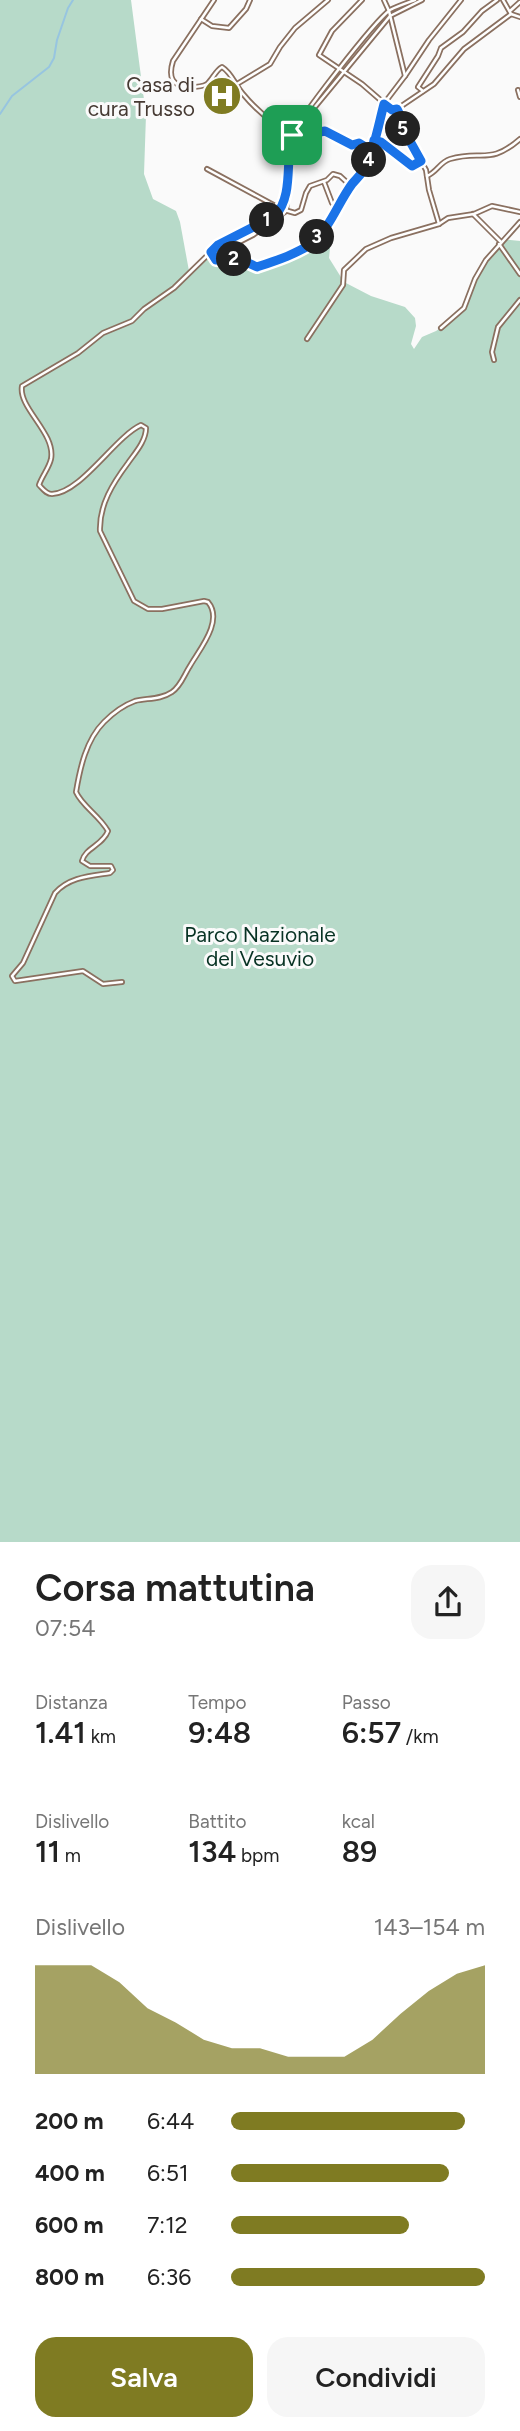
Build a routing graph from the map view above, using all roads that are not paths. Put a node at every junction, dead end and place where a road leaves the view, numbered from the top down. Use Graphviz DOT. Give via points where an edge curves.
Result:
graph roads {
  1 [pos="214,0"];
  2 [pos="250,0"];
  3 [pos="328,0"];
  4 [pos="362,0"];
  5 [pos="384,0"];
  6 [pos="415,0"];
  7 [pos="422,0"];
  8 [pos="461,0"];
  9 [pos="497,0"];
  10 [pos="503,0"];
  11 [pos="520,2"];
  12 [pos="389,11"];
  13 [pos="510,13"];
  14 [pos="390,16"];
  15 [pos="520,17"];
  16 [pos="201,19"];
  17 [pos="339,70"];
  18 [pos="344,72"];
  19 [pos="405,76"];
  20 [pos="236,85"];
  21 [pos="518,90"];
  22 [pos="423,91"];
  23 [pos="520,97"];
  24 [pos="384,104"];
  25 [pos="397,109"];
  26 [pos="379,123"];
  27 [pos="401,125"];
  28 [pos="293,136"];
  29 [pos="520,139"];
  30 [pos="374,140"];
  31 [pos="372,151"];
  32 [pos="421,161"];
  33 [pos="207,169"];
  34 [pos="427,176"];
  35 [pos="324,182"];
  36 [pos="351,186"];
  37 [pos="281,209"];
  38 [pos="338,209"];
  39 [pos="286,211"];
  40 [pos="520,212"];
  41 [pos="473,215"];
  42 [pos="520,222"];
  43 [pos="439,224"];
  44 [pos="500,243"];
  45 [pos="212,255"];
  46 [pos="520,274"];
  47 [pos="520,300"];
  48 [pos="441,328"];
  49 [pos="307,339"];
  50 [pos="494,360"];
  51 [pos="122,982"];
  1 -- 16 [label="street"];
  2 -- 16 [label="street" via="229,28 214,27"];
  3 -- 20 [label="street" via="295,28 270,64"];
  4 -- 17 [label="street" via="332,31 319,55"];
  5 -- 12 [label="street"];
  6 -- 12 [label="street"];
  7 -- 14 [label="street"];
  8 -- 19 [label="street"];
  9 -- 22 [label="street" via="441,48 418,87"];
  10 -- 13 [label="street"];
  11 -- 13 [label="street"];
  12 -- 14 [label="street"];
  12 -- 17 [label="street"];
  13 -- 15 [label="street"];
  13 -- 22 [label="street" via="464,48"];
  14 -- 18 [label="street"];
  14 -- 19 [label="street"];
  16 -- 20 [label="street" via="173,61 171,77 177,86 200,87 222,67"];
  17 -- 18 [label="street"];
  17 -- 28 [label="street" via="301,117"];
  18 -- 24 [label="street"];
  18 -- 28 [label="street"];
  19 -- 24 [label="street"];
  20 -- 28 [label="street"];
  21 -- 23 [label="street"];
  22 -- 25 [label="street"];
  24 -- 25 [label="street"];
  24 -- 26 [label="street"];
  25 -- 27 [label="street"];
  26 -- 27 [label="street"];
  26 -- 30 [label="street"];
  27 -- 32 [label="street"];
  28 -- 31 [label="street" via="325,131"];
  28 -- 37 [label="street"];
  28 -- 39 [label="street"];
  29 -- 34 [label="street" via="501,154 448,160"];
  30 -- 31 [label="street"];
  30 -- 32 [label="street" via="412,166"];
  31 -- 36 [label="street"];
  32 -- 34 [label="street"];
  33 -- 37 [label="street"];
  34 -- 43 [label="street"];
  35 -- 36 [label="street" via="336,174"];
  35 -- 38 [label="street"];
  35 -- 39 [label="street" via="310,186 298,213"];
  36 -- 38 [label="street"];
  37 -- 39 [label="street"];
  37 -- 45 [label="street" via="225,240"];
  38 -- 45 [label="street" via="312,242 261,266 237,258 221,261"];
  39 -- 45 [label="street" via="253,235"];
  40 -- 41 [label="street" via="492,206"];
  41 -- 43 [label="street"];
  41 -- 44 [label="street"];
  42 -- 44 [label="street"];
  43 -- 49 [label="street" via="366,249 344,270 337,295"];
  44 -- 46 [label="street"];
  44 -- 48 [label="street" via="482,265 464,307"];
  45 -- 51 [label="street" via="126,324 103,333 22,386 51,453 39,485 51,494 67,488 128,433 141,425 146,428 106,500 100,531 134,601 148,609 208,602 212,607 213,620 202,646 174,691 125,705 92,739 76,792 108,831 82,861 113,870 61,886 12,976 15,981 83,971 103,984"];
  47 -- 50 [label="street" via="498,327"];
}
